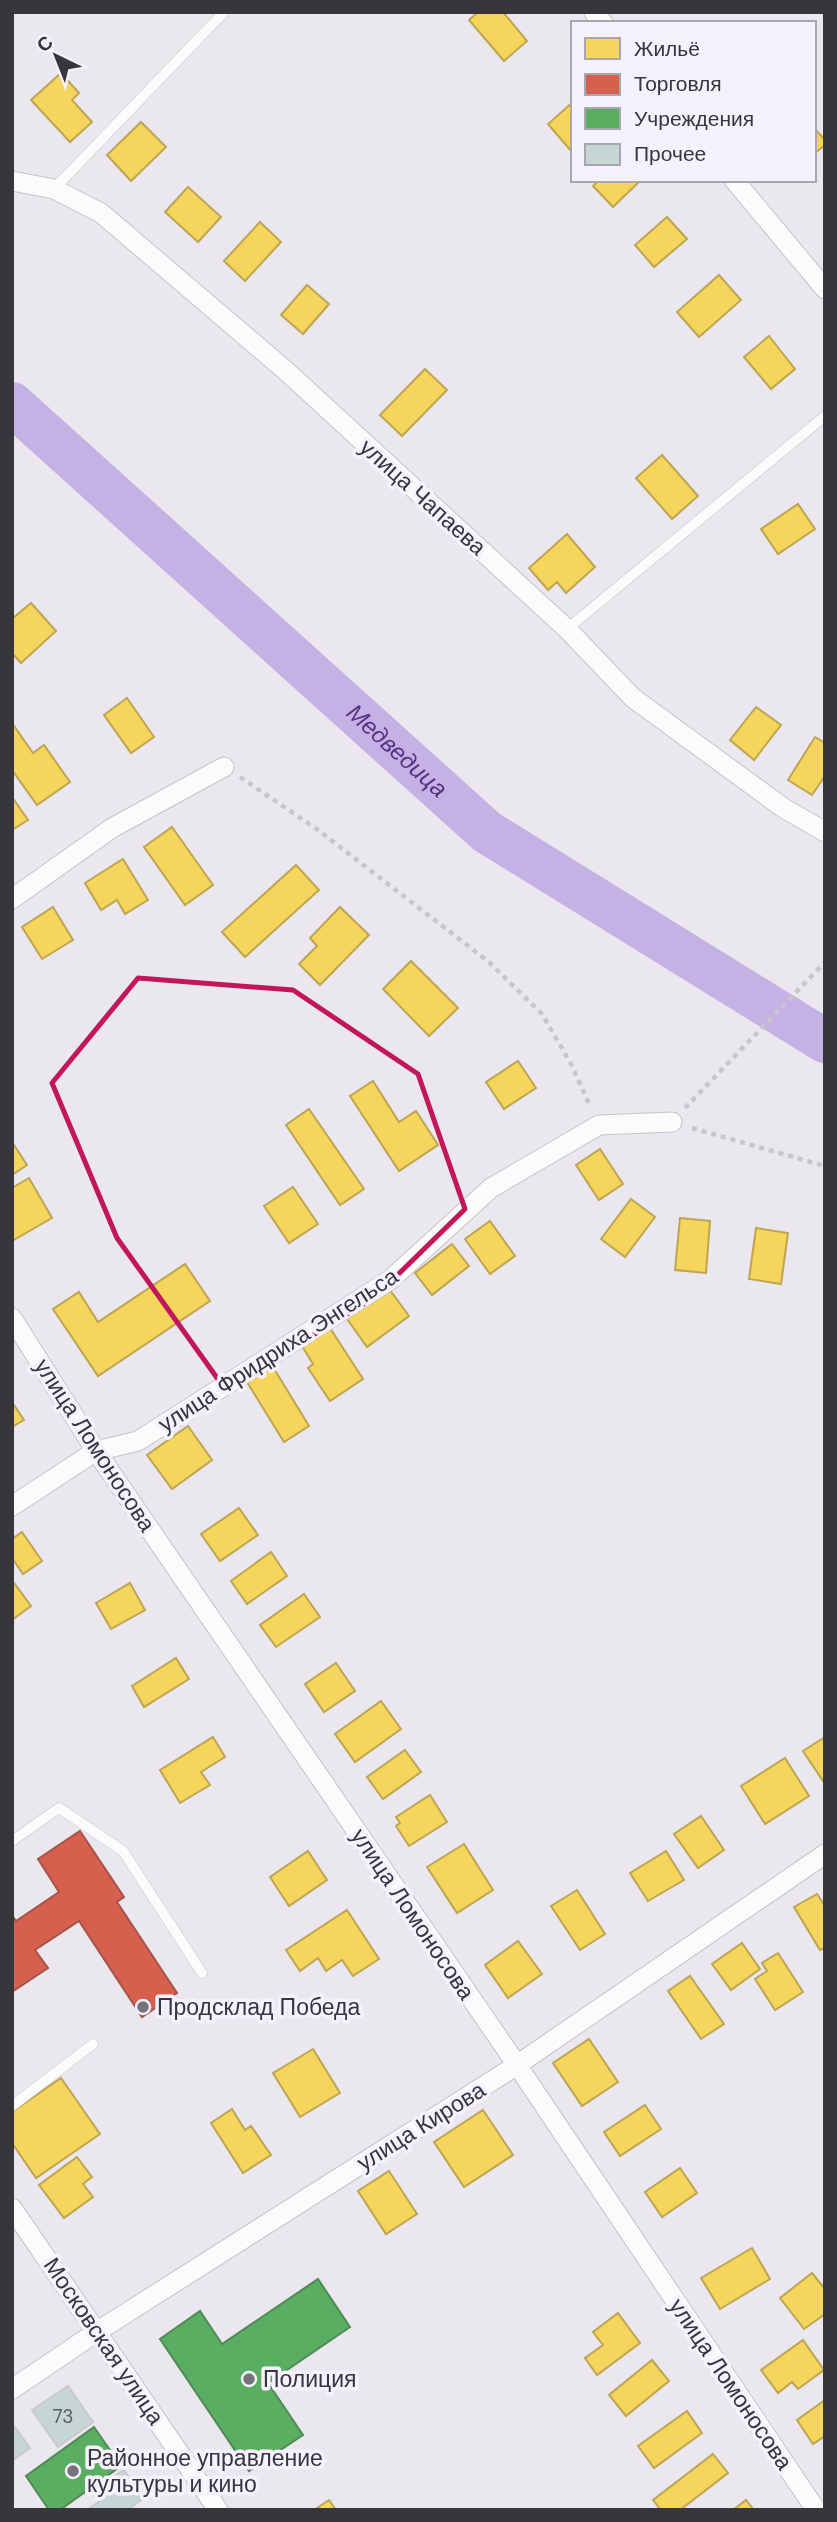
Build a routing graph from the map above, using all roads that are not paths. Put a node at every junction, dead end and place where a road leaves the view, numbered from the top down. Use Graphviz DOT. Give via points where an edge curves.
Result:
graph roads {
  1 [pos="224,12"];
  2 [pos="12,181"];
  3 [pos="736,182"];
  4 [pos="54,189"];
  5 [pos="825,289"];
  6 [pos="825,415"];
  7 [pos="568,629"];
  8 [pos="224,767"];
  9 [pos="825,832"];
  10 [pos="12,899"];
  11 [pos="672,1122"];
  12 [pos="12,1318"];
  13 [pos="96,1451"];
  14 [pos="12,1506"];
  15 [pos="12,1842"];
  16 [pos="825,1854"];
  17 [pos="202,1973"];
  18 [pos="93,2044"];
  19 [pos="517,2066"];
  20 [pos="12,2106"];
  21 [pos="12,2208"];
  22 [pos="97,2332"];
  23 [pos="12,2389"];
  24 [pos="218,2510"];
  25 [pos="816,2510"];
  1 -- 4 [label="lane"];
  2 -- 4 [label="street, улица Чапаева"];
  3 -- 5 [label="street"];
  4 -- 7 [label="street, улица Чапаева" via="111,221 285,370"];
  6 -- 7 [label="lane"];
  7 -- 9 [label="street, улица Чапаева" via="633,698 782,807"];
  8 -- 10 [label="street" via="112,828"];
  11 -- 13 [label="street, улица Фридриха Энгельса" via="598,1125 491,1188 390,1280 138,1441"];
  12 -- 13 [label="street, улица Ломоносова"];
  13 -- 14 [label="street, улица Фридриха Энгельса"];
  13 -- 19 [label="street, улица Ломоносова"];
  15 -- 17 [label="lane" via="60,1808 123,1851"];
  16 -- 19 [label="street, улица Кирова"];
  18 -- 20 [label="lane"];
  19 -- 22 [label="street, улица Кирова"];
  19 -- 25 [label="street, улица Ломоносова"];
  21 -- 22 [label="street, Московская улица"];
  22 -- 23 [label="street, улица Кирова"];
  22 -- 24 [label="street, Московская улица"];
}
